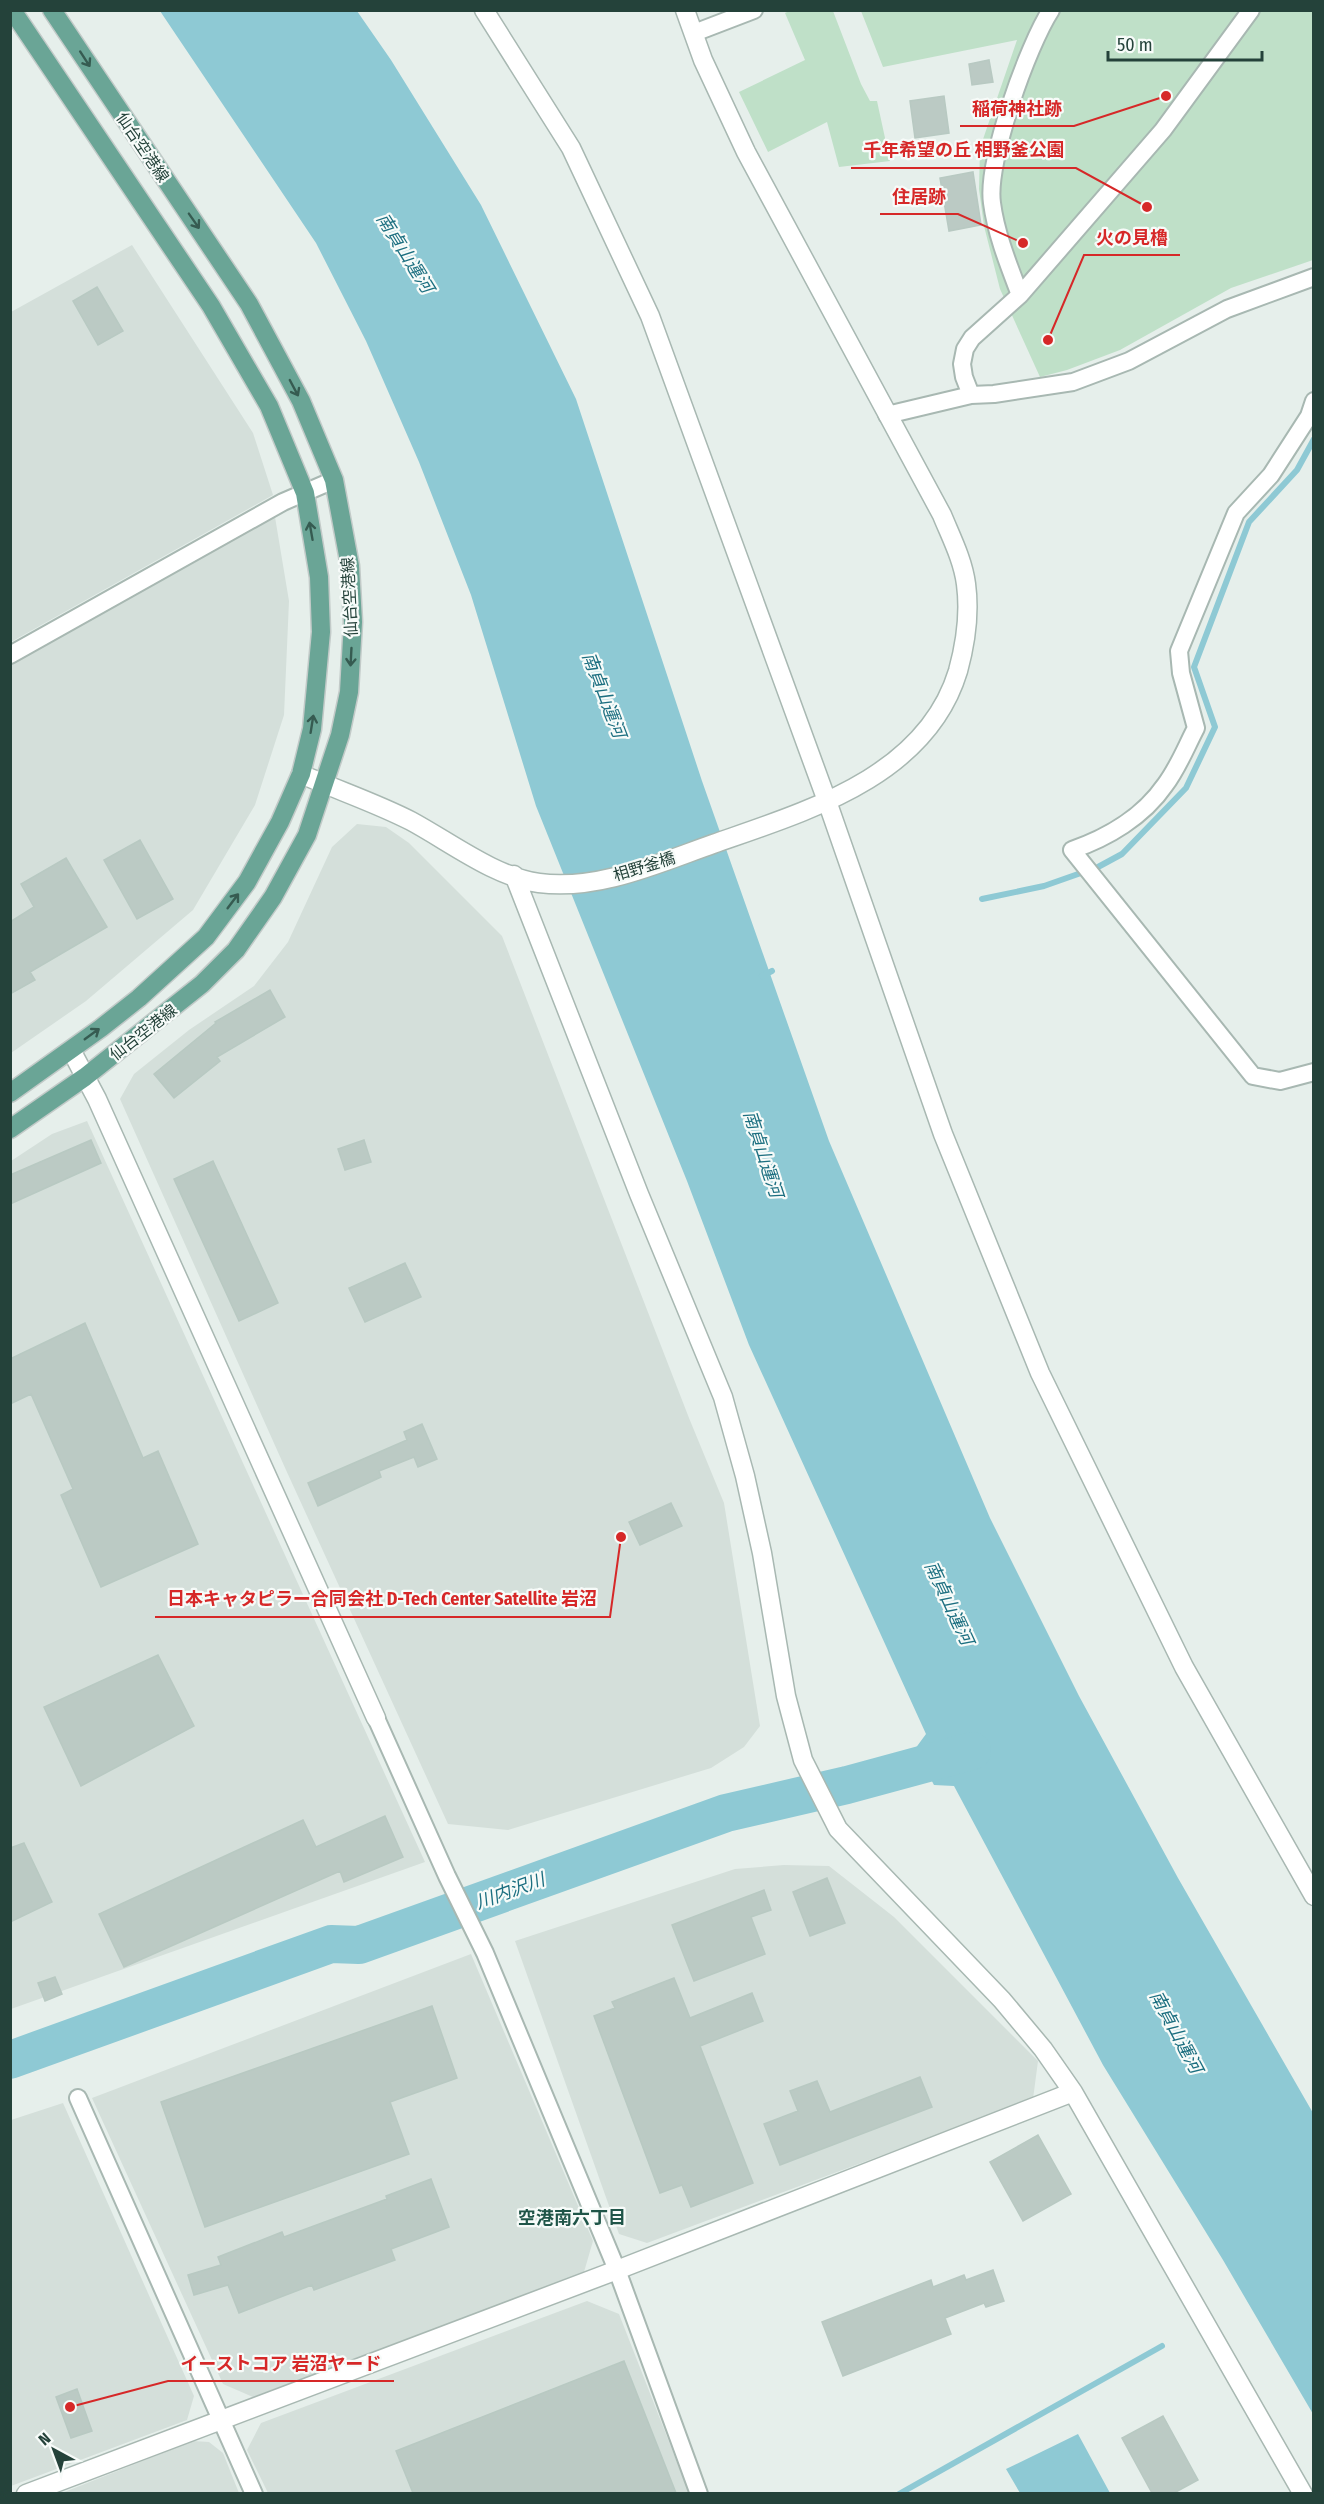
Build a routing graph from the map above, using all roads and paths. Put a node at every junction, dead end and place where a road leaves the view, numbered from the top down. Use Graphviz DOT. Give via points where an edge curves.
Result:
graph roads {
  1 [pos="12,10"];
  2 [pos="52,10"];
  3 [pos="484,10"];
  4 [pos="685,10"];
  5 [pos="754,10"];
  6 [pos="1051,10"];
  7 [pos="1251,10"];
  8 [pos="693,33"];
  9 [pos="1314,277"];
  10 [pos="1020,295"];
  11 [pos="971,395"];
  12 [pos="1314,401"];
  13 [pos="886,415"];
  14 [pos="334,480"];
  15 [pos="304,493"];
  16 [pos="10,655"];
  17 [pos="301,774"];
  18 [pos="325,785"];
  19 [pos="826,801"];
  20 [pos="514,875"];
  21 [pos="71,1050"];
  22 [pos="1314,1072"];
  23 [pos="85,1077"];
  24 [pos="10,1093"];
  25 [pos="10,1129"];
  26 [pos="376,1718"];
  27 [pos="1314,1896"];
  28 [pos="1073,2092"];
  29 [pos="78,2098"];
  30 [pos="617,2270"];
  31 [pos="220,2419"];
  32 [pos="26,2493"];
  33 [pos="254,2493"];
  34 [pos="699,2493"];
  35 [pos="1303,2493"];
  1 -- 15 [label="main road, 仙台空港線" via="211,306 269,406"];
  2 -- 14 [label="main road, 仙台空港線, one-way" via="249,304 301,401"];
  3 -- 19 [label="street" via="571,148 650,316"];
  4 -- 8 [label="street, 相野釜橋"];
  5 -- 8 [label="street"];
  6 -- 10 [label="street" via="1039,28 998,145 992,177 992,202"];
  7 -- 10 [label="street" via="1164,130"];
  8 -- 13 [label="street, 相野釜橋" via="746,152"];
  9 -- 11 [label="street" via="1227,309 1130,361 1073,382"];
  10 -- 11 [label="street" via="965,349 963,370"];
  11 -- 13 [label="street"];
  12 -- 22 [label="street" via="1309,416 1271,475 1236,513 1179,651 1196,728 1192,736 1165,786 1136,817 1097,841 1072,850 1253,1076 1280,1081"];
  13 -- 19 [label="street, 相野釜橋" via="942,515 959,557 968,611 965,646 954,684 932,726 907,754 879,774"];
  14 -- 15 [label="street"];
  14 -- 18 [label="main road, 仙台空港線, one-way" via="350,566 353,622 349,692"];
  15 -- 16 [label="street"];
  17 -- 15 [label="main road, 仙台空港線, one-way" via="312,729 321,632 319,577"];
  17 -- 18 [label="street, 相野釜橋"];
  21 -- 17 [label="main road, 仙台空港線, one-way" via="139,998 206,937 247,882"];
  18 -- 20 [label="street, 相野釜橋" via="410,821 470,856"];
  18 -- 23 [label="main road, 仙台空港線" via="307,835 273,897 236,950 167,1014"];
  19 -- 20 [label="street, 相野釜橋" via="633,872 586,882 539,883"];
  19 -- 27 [label="street" via="943,1134 1040,1373 1184,1667"];
  20 -- 28 [label="street" via="723,1396 750,1498 786,1696 803,1760 838,1829 1002,2000"];
  21 -- 23 [label="street"];
  21 -- 24 [label="main road, 仙台空港線"];
  23 -- 25 [label="main road, 仙台空港線"];
  23 -- 26 [label="street"];
  26 -- 30 [label="street" via="485,1953"];
  28 -- 30 [label="street"];
  28 -- 35 [label="street"];
  29 -- 31 [label="street"];
  30 -- 31 [label="street"];
  30 -- 34 [label="street"];
  31 -- 32 [label="street"];
  31 -- 33 [label="street"];
}
